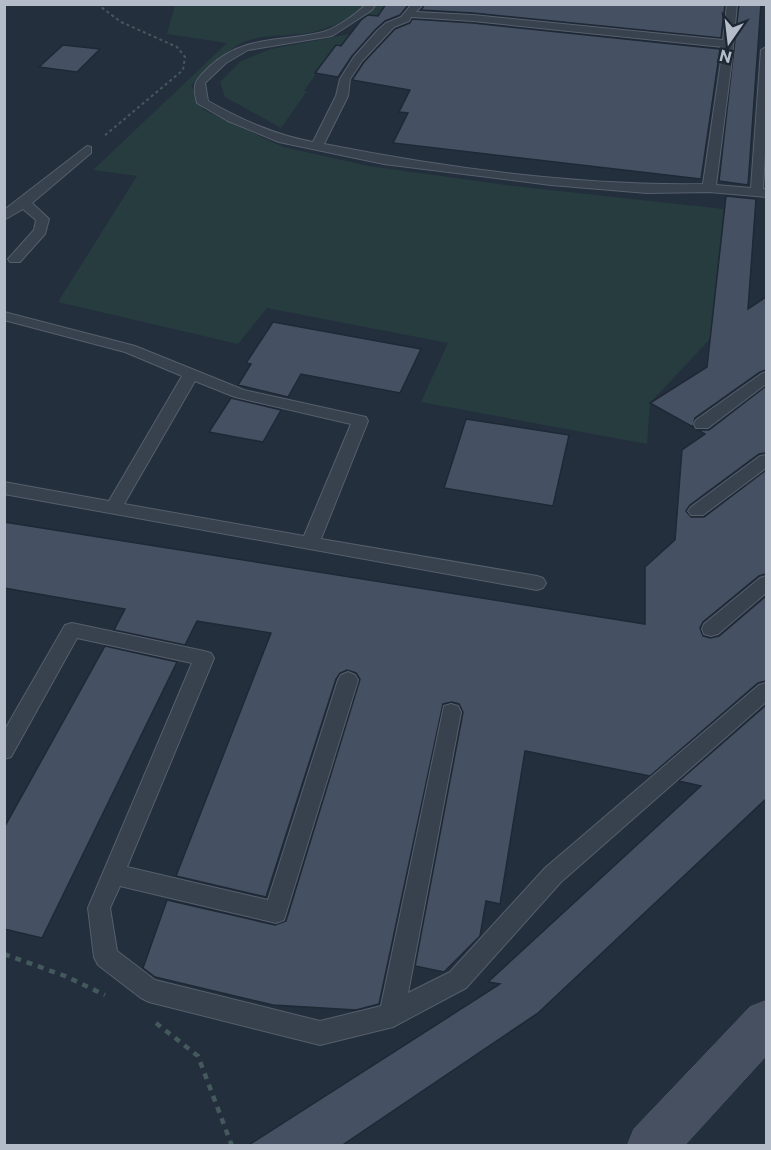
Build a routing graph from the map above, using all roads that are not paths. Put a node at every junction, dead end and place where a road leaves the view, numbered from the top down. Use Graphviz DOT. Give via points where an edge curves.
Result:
graph roads {
  1 [pos="371,4"];
  2 [pos="418,4"];
  3 [pos="732,4"];
  4 [pos="408,14"];
  5 [pos="728,44"];
  6 [pos="766,58"];
  7 [pos="765,90"];
  8 [pos="764,121"];
  9 [pos="317,146"];
  10 [pos="87,150"];
  11 [pos="763,152"];
  12 [pos="709,188"];
  13 [pos="762,193"];
  14 [pos="24,203"];
  15 [pos="4,216"];
  16 [pos="15,259"];
  17 [pos="4,316"];
  18 [pos="191,374"];
  19 [pos="766,377"];
  20 [pos="702,424"];
  21 [pos="766,460"];
  22 [pos="4,488"];
  23 [pos="113,508"];
  24 [pos="697,511"];
  25 [pos="310,543"];
  26 [pos="766,583"];
  27 [pos="537,584"];
  28 [pos="711,629"];
  29 [pos="348,680"];
  30 [pos="766,690"];
  31 [pos="451,712"];
  32 [pos="4,751"];
  33 [pos="113,874"];
  34 [pos="392,1014"];
  35 [pos="766,1023"];
  36 [pos="651,1146"];
  1 -- 9 [label="lane" via="328,34 245,47 222,61 200,82 203,103 232,119 283,140"];
  2 -- 4 [label="lane"];
  3 -- 5 [label="lane"];
  4 -- 5 [label="lane"];
  4 -- 9 [label="lane" via="385,29 358,59 345,79 342,96"];
  5 -- 12 [label="lane"];
  6 -- 7 [label="lane"];
  7 -- 8 [label="lane"];
  8 -- 11 [label="lane"];
  9 -- 12 [label="lane" via="396,161 550,181 647,189"];
  10 -- 14 [label="lane"];
  11 -- 13 [label="lane"];
  12 -- 13 [label="lane"];
  14 -- 15 [label="lane"];
  14 -- 16 [label="lane" via="43,219 40,231"];
  17 -- 18 [label="lane" via="130,349"];
  18 -- 23 [label="lane"];
  18 -- 25 [label="lane" via="240,394 360,421"];
  19 -- 20 [label="lane"];
  21 -- 24 [label="lane"];
  22 -- 23 [label="lane"];
  23 -- 25 [label="lane"];
  25 -- 27 [label="lane"];
  26 -- 28 [label="lane"];
  29 -- 33 [label="lane" via="276,912"];
  30 -- 34 [label="lane" via="553,874 458,980"];
  31 -- 34 [label="lane"];
  32 -- 33 [label="lane" via="72,630 204,658"];
  33 -- 34 [label="lane" via="99,908 106,957 149,990 320,1033"];
  35 -- 36 [label="main road"];
}
